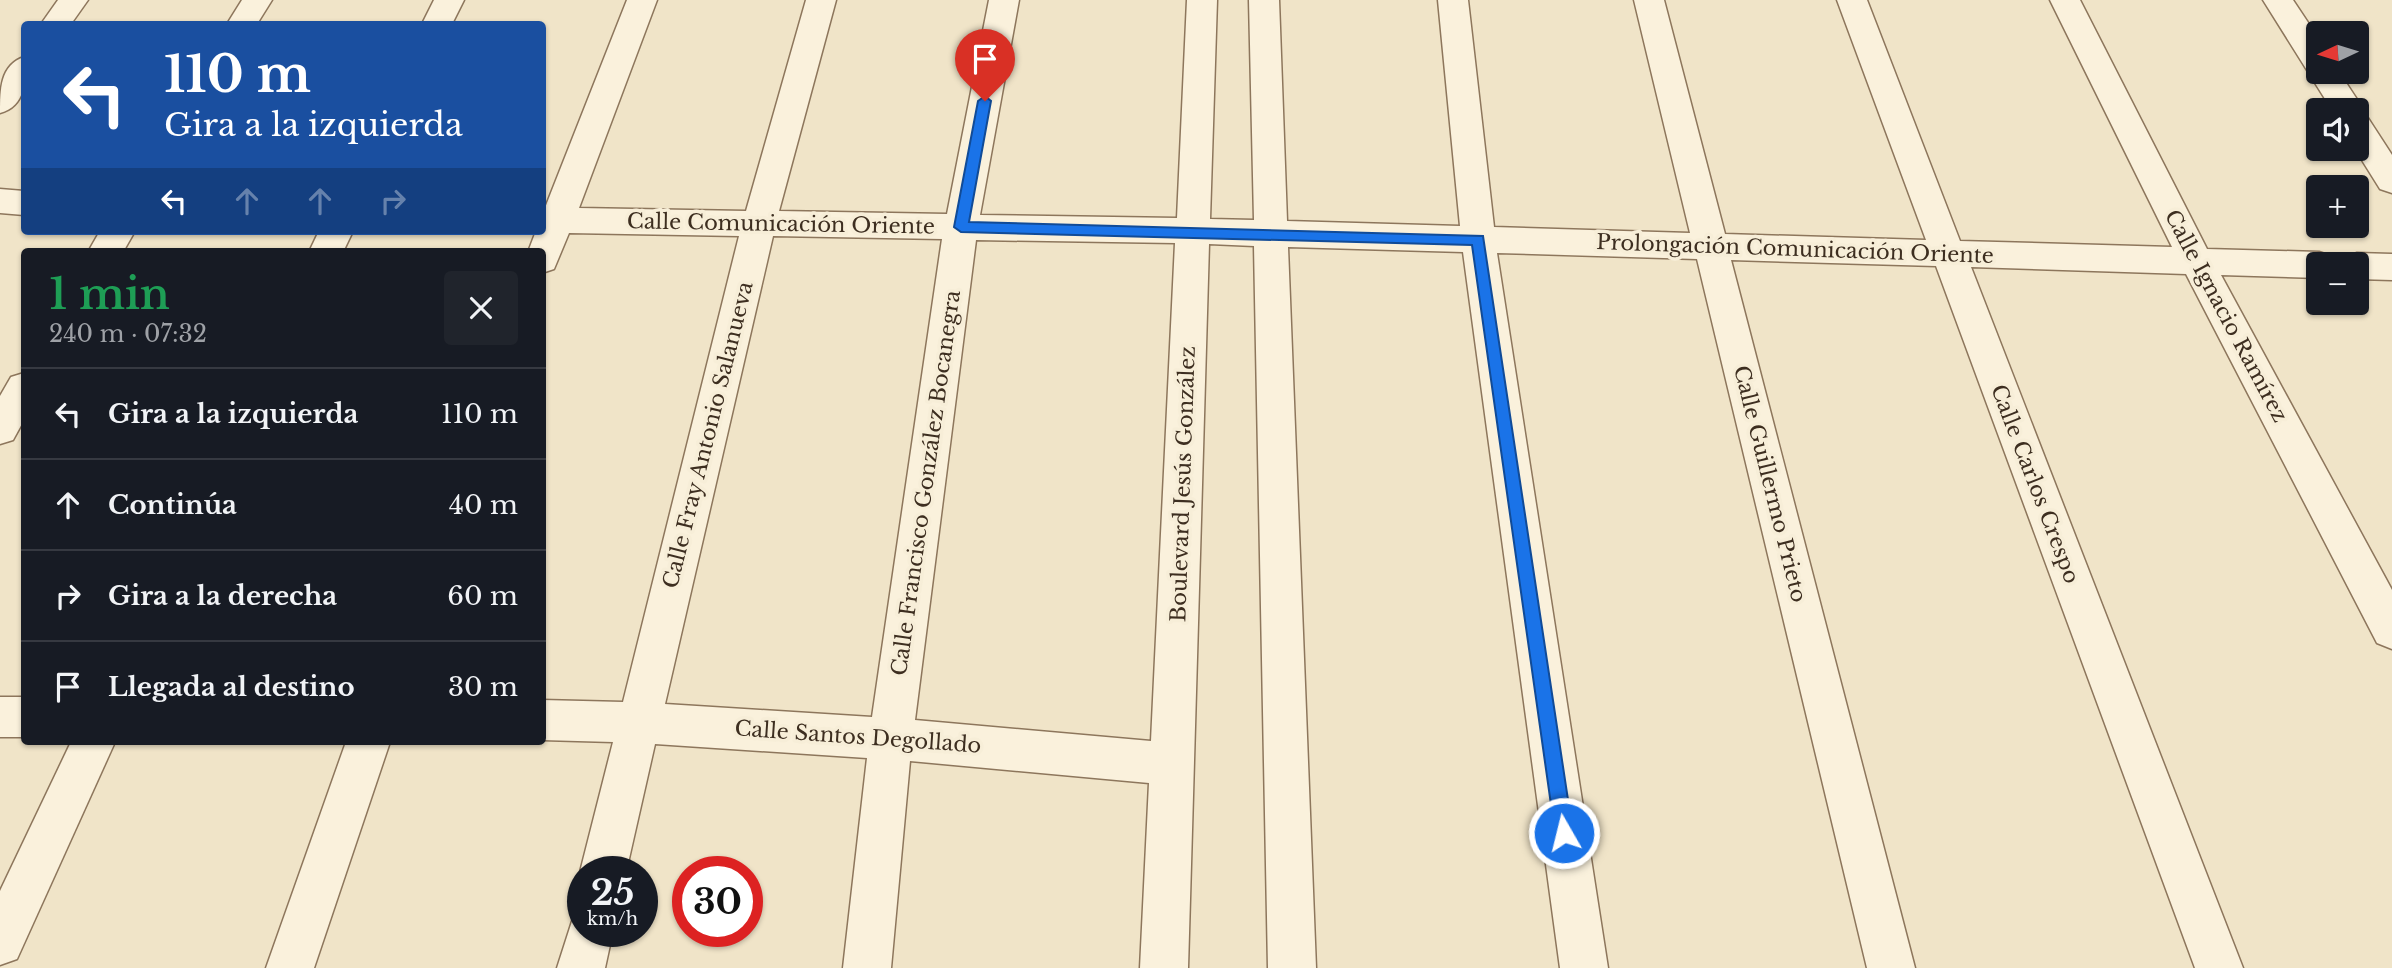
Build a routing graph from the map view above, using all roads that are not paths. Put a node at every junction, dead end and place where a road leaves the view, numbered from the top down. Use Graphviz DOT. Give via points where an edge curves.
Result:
graph roads {
  1 [pos="73,0"];
  2 [pos="257,0"];
  3 [pos="449,0"];
  4 [pos="642,0"];
  5 [pos="821,0"];
  6 [pos="1004,0"];
  7 [pos="1202,0"];
  8 [pos="1264,0"];
  9 [pos="1453,0"];
  10 [pos="1649,0"];
  11 [pos="1852,0"];
  12 [pos="2065,0"];
  13 [pos="2278,0"];
  14 [pos="58,21"];
  15 [pos="244,21"];
  16 [pos="438,21"];
  17 [pos="2306,44"];
  18 [pos="21,72"];
  19 [pos="0,102"];
  20 [pos="2369,144"];
  21 [pos="2392,181"];
  22 [pos="0,201"];
  23 [pos="21,203"];
  24 [pos="550,220"];
  25 [pos="760,224"];
  26 [pos="961,227"];
  27 [pos="1193,231"];
  28 [pos="1271,234"];
  29 [pos="1478,240"];
  30 [pos="1711,247"];
  31 [pos="544,248"];
  32 [pos="1948,254"];
  33 [pos="2196,261"];
  34 [pos="2306,265"];
  35 [pos="2369,266"];
  36 [pos="2392,267"];
  37 [pos="21,393"];
  38 [pos="0,429"];
  39 [pos="2392,630"];
  40 [pos="0,716"];
  41 [pos="21,718"];
  42 [pos="546,720"];
  43 [pos="637,722"];
  44 [pos="891,737"];
  45 [pos="92,745"];
  46 [pos="367,745"];
  47 [pos="1172,764"];
  48 [pos="607,856"];
  49 [pos="0,942"];
  50 [pos="586,947"];
  51 [pos="290,968"];
  52 [pos="581,968"];
  53 [pos="867,968"];
  54 [pos="1164,968"];
  55 [pos="1292,968"];
  56 [pos="1584,968"];
  57 [pos="1891,968"];
  58 [pos="2219,968"];
  1 -- 14 [label="street"];
  2 -- 15 [label="street"];
  3 -- 16 [label="street"];
  4 -- 24 [label="street"];
  5 -- 25 [label="street, Calle Fray Antonio Salanueva"];
  6 -- 26 [label="street, Calle Francisco González Bocanegra"];
  7 -- 27 [label="street, Boulevard Jesús González"];
  8 -- 28 [label="street"];
  9 -- 29 [label="street"];
  10 -- 30 [label="street, Calle Guillermo Prieto"];
  11 -- 32 [label="street, Calle Carlos Crespo"];
  12 -- 33 [label="street, Calle Ignacio Ramírez"];
  13 -- 17 [label="street"];
  18 -- 19 [label="street"];
  20 -- 21 [label="street"];
  22 -- 23 [label="street"];
  24 -- 25 [label="street, Calle Comunicación Oriente"];
  24 -- 31 [label="street"];
  25 -- 26 [label="street, Calle Comunicación Oriente"];
  25 -- 43 [label="street, Calle Fray Antonio Salanueva"];
  26 -- 27 [label="street, Calle Comunicación Oriente"];
  26 -- 44 [label="street, Calle Francisco González Bocanegra"];
  27 -- 28 [label="street, Calle Comunicación Oriente"];
  27 -- 47 [label="street, Boulevard Jesús González"];
  28 -- 29 [label="street, Prolongación Comunicación Oriente"];
  28 -- 55 [label="street"];
  29 -- 30 [label="street, Prolongación Comunicación Oriente"];
  29 -- 56 [label="street"];
  30 -- 32 [label="street, Prolongación Comunicación Oriente"];
  30 -- 57 [label="street, Calle Guillermo Prieto"];
  32 -- 33 [label="street, Prolongación Comunicación Oriente"];
  32 -- 58 [label="street, Calle Carlos Crespo"];
  33 -- 34 [label="street, Prolongación Comunicación Oriente"];
  33 -- 39 [label="street, Calle Ignacio Ramírez"];
  35 -- 36 [label="street"];
  37 -- 38 [label="street"];
  40 -- 41 [label="street"];
  42 -- 43 [label="street, Calle Santos Degollado"];
  43 -- 44 [label="street, Calle Santos Degollado"];
  43 -- 48 [label="street, Calle Fray Antonio Salanueva"];
  44 -- 47 [label="street, Calle Santos Degollado"];
  44 -- 53 [label="street, Calle Francisco González Bocanegra"];
  45 -- 49 [label="street"];
  46 -- 51 [label="street"];
  47 -- 54 [label="street, Boulevard Jesús González"];
  50 -- 52 [label="street"];
}
